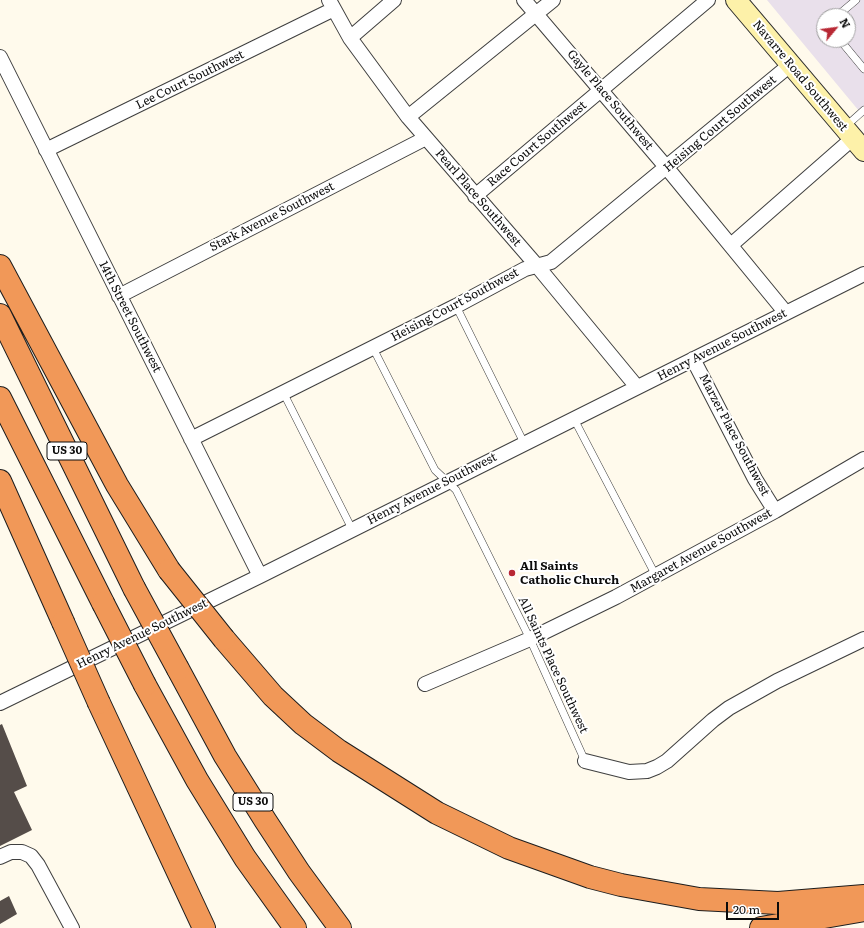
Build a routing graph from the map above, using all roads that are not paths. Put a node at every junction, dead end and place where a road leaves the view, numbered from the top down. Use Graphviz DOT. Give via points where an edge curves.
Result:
graph roads {
  1 [pos="394,0"];
  2 [pos="524,0"];
  3 [pos="552,0"];
  4 [pos="708,0"];
  5 [pos="736,0"];
  6 [pos="856,0"];
  7 [pos="331,5"];
  8 [pos="846,8"];
  9 [pos="536,14"];
  10 [pos="350,38"];
  11 [pos="847,48"];
  12 [pos="0,57"];
  13 [pos="790,65"];
  14 [pos="864,69"];
  15 [pos="602,91"];
  16 [pos="864,110"];
  17 [pos="408,118"];
  18 [pos="426,138"];
  19 [pos="853,140"];
  20 [pos="46,150"];
  21 [pos="667,168"];
  22 [pos="475,196"];
  23 [pos="731,245"];
  24 [pos="0,266"];
  25 [pos="538,266"];
  26 [pos="864,274"];
  27 [pos="119,296"];
  28 [pos="456,306"];
  29 [pos="786,313"];
  30 [pos="0,314"];
  31 [pos="373,348"];
  32 [pos="693,359"];
  33 [pos="637,387"];
  34 [pos="283,392"];
  35 [pos="0,398"];
  36 [pos="574,419"];
  37 [pos="191,439"];
  38 [pos="524,443"];
  39 [pos="864,459"];
  40 [pos="0,481"];
  41 [pos="448,482"];
  42 [pos="775,511"];
  43 [pos="352,529"];
  44 [pos="260,576"];
  45 [pos="656,576"];
  46 [pos="530,639"];
  47 [pos="864,639"];
  48 [pos="425,684"];
  49 [pos="0,703"];
  50 [pos="586,761"];
  51 [pos="0,857"];
  52 [pos="864,896"];
  53 [pos="864,910"];
  54 [pos="72,928"];
  55 [pos="204,928"];
  56 [pos="296,928"];
  57 [pos="340,928"];
  58 [pos="761,928"];
  1 -- 10 [label="street"];
  2 -- 9 [label="street, Gayle Place Southwest"];
  3 -- 9 [label="street"];
  4 -- 15 [label="street, Race Court Southwest"];
  5 -- 13 [label="street, Navarre Road Southwest"];
  6 -- 8 [label="lane"];
  7 -- 10 [label="street, Pearl Place Southwest"];
  7 -- 20 [label="street, Lee Court Southwest"];
  9 -- 15 [label="street, Gayle Place Southwest"];
  9 -- 17 [label="street"];
  10 -- 17 [label="street, Pearl Place Southwest"];
  11 -- 14 [label="lane"];
  12 -- 20 [label="street, 14th Street Southwest"];
  13 -- 19 [label="street, Navarre Road Southwest"];
  13 -- 21 [label="street, Heising Court Southwest"];
  15 -- 21 [label="street, Gayle Place Southwest"];
  15 -- 22 [label="street, Race Court Southwest"];
  16 -- 19 [label="lane"];
  17 -- 18 [label="street, Pearl Place Southwest"];
  18 -- 22 [label="street, Pearl Place Southwest"];
  18 -- 27 [label="street, Stark Avenue Southwest"];
  19 -- 23 [label="street"];
  20 -- 27 [label="street, 14th Street Southwest"];
  21 -- 23 [label="street, Gayle Place Southwest"];
  21 -- 25 [label="street, Heising Court Southwest" via="551,262"];
  22 -- 25 [label="street, Pearl Place Southwest"];
  23 -- 29 [label="street, Gayle Place Southwest"];
  24 -- 52 [label="highway, bridge" via="117,485 169,570 224,640 273,696 303,724 339,751 437,813 509,848 583,875 621,885 699,899 778,903"];
  25 -- 28 [label="street, Heising Court Southwest" via="525,268"];
  25 -- 33 [label="street, Pearl Place Southwest"];
  26 -- 29 [label="street, Henry Avenue Southwest"];
  27 -- 37 [label="street, 14th Street Southwest"];
  28 -- 31 [label="street, Heising Court Southwest"];
  28 -- 38 [label="lane"];
  29 -- 32 [label="street, Henry Avenue Southwest"];
  30 -- 57 [label="highway, US 30, bridge" via="134,588 225,756 299,872"];
  31 -- 34 [label="street, Heising Court Southwest"];
  31 -- 41 [label="lane, All Saints Place Southwest" via="435,470"];
  32 -- 33 [label="street, Henry Avenue Southwest"];
  32 -- 42 [label="street, Marzer Place Southwest" via="755,479"];
  33 -- 36 [label="street, Henry Avenue Southwest"];
  34 -- 37 [label="street, Heising Court Southwest"];
  34 -- 43 [label="lane"];
  35 -- 56 [label="highway, US 30, bridge" via="145,685 197,780 245,858"];
  36 -- 38 [label="street, Henry Avenue Southwest"];
  36 -- 45 [label="lane"];
  37 -- 44 [label="street, 14th Street Southwest"];
  38 -- 41 [label="street, Henry Avenue Southwest"];
  39 -- 42 [label="street, Margaret Avenue Southwest"];
  40 -- 55 [label="highway, bridge"];
  41 -- 43 [label="street, Henry Avenue Southwest"];
  41 -- 46 [label="lane, All Saints Place Southwest" via="456,490"];
  42 -- 45 [label="street, Margaret Avenue Southwest"];
  43 -- 44 [label="street, Henry Avenue Southwest"];
  44 -- 49 [label="street, Henry Avenue Southwest"];
  45 -- 46 [label="street, Margaret Avenue Southwest"];
  46 -- 48 [label="street, Margaret Avenue Southwest"];
  46 -- 50 [label="lane, All Saints Place Southwest"];
  47 -- 50 [label="street" via="777,681 729,708 657,767 647,771 629,772"];
  51 -- 54 [label="street" via="11,852 22,852 31,856"];
  53 -- 58 [label="highway"];
}
